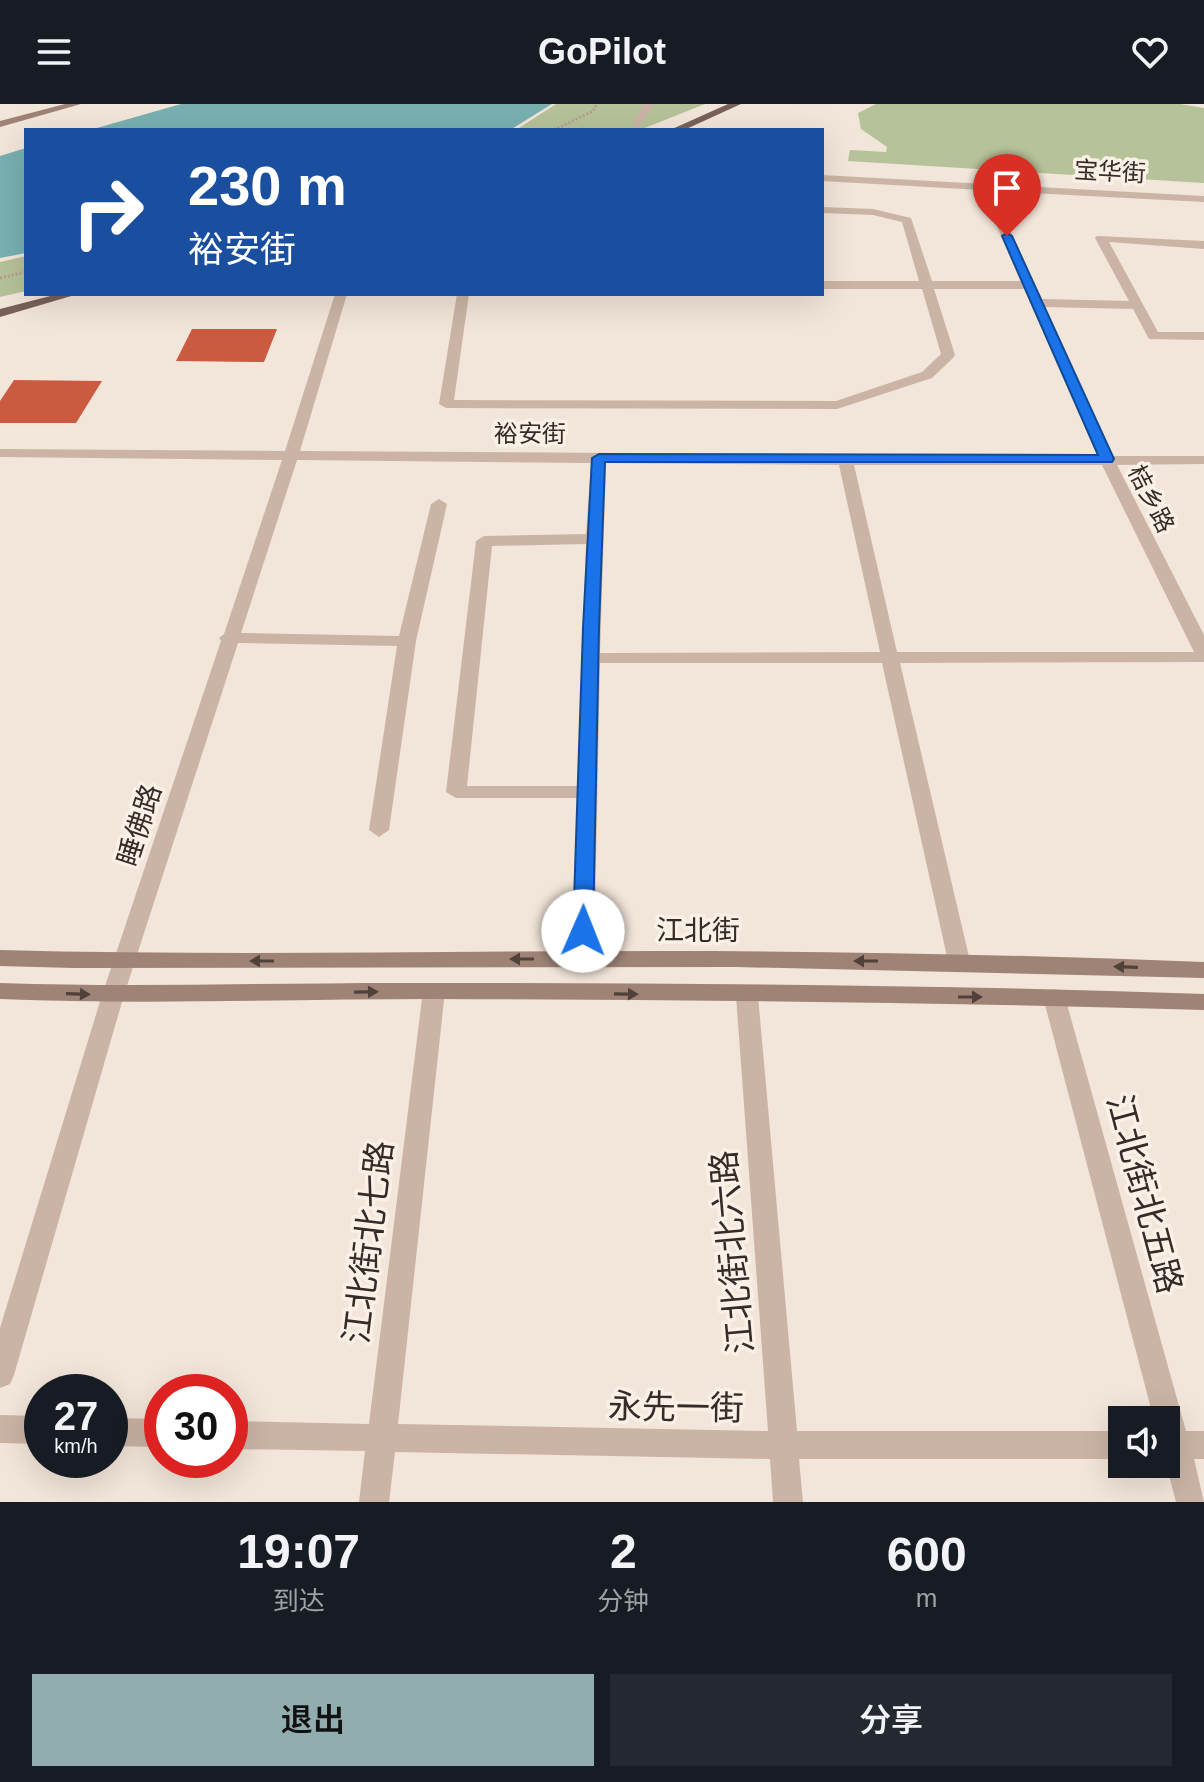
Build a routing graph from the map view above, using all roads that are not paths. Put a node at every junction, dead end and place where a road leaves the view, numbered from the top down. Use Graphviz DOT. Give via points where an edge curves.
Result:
graph roads {
  1 [pos="46,104"];
  2 [pos="76,104"];
  3 [pos="649,104"];
  4 [pos="736,104"];
  5 [pos="748,104"];
  6 [pos="0,116"];
  7 [pos="0,124"];
  8 [pos="635,125"];
  9 [pos="680,128"];
  10 [pos="693,128"];
  11 [pos="824,178"];
  12 [pos="985,187"];
  13 [pos="1204,199"];
  14 [pos="824,210"];
  15 [pos="1204,245"];
  16 [pos="927,284"];
  17 [pos="824,285"];
  18 [pos="1029,285"];
  19 [pos="45,296"];
  20 [pos="63,296"];
  21 [pos="340,296"];
  22 [pos="463,296"];
  23 [pos="1038,303"];
  24 [pos="1137,305"];
  25 [pos="0,310"];
  26 [pos="1204,336"];
  27 [pos="0,453"];
  28 [pos="291,456"];
  29 [pos="599,458"];
  30 [pos="1107,459"];
  31 [pos="1204,460"];
  32 [pos="845,461"];
  33 [pos="439,504"];
  34 [pos="594,539"];
  35 [pos="228,638"];
  36 [pos="407,641"];
  37 [pos="1204,655"];
  38 [pos="888,657"];
  39 [pos="590,658"];
  40 [pos="586,792"];
  41 [pos="379,830"];
  42 [pos="0,958"];
  43 [pos="583,959"];
  44 [pos="959,961"];
  45 [pos="125,962"];
  46 [pos="1204,970"];
  47 [pos="0,991"];
  48 [pos="434,991"];
  49 [pos="113,995"];
  50 [pos="747,996"];
  51 [pos="1054,997"];
  52 [pos="1204,1002"];
  53 [pos="0,1375"];
  54 [pos="0,1429"];
  55 [pos="24,1430"];
  56 [pos="248,1436"];
  57 [pos="381,1440"];
  58 [pos="784,1445"];
  59 [pos="1108,1445"];
  60 [pos="1182,1445"];
  61 [pos="374,1502"];
  62 [pos="788,1502"];
  63 [pos="1191,1502"];
  1 -- 6 [label="main road"];
  2 -- 7 [label="main road"];
  3 -- 8 [label="street"];
  4 -- 9 [label="main road"];
  5 -- 10 [label="main road"];
  11 -- 12 [label="street, 宝华街"];
  12 -- 13 [label="street, 宝华街"];
  12 -- 18 [label="street, 桔乡路"];
  14 -- 16 [label="street" via="907,220"];
  15 -- 24 [label="street" via="1101,238"];
  16 -- 17 [label="street"];
  16 -- 18 [label="street"];
  16 -- 22 [label="street" via="948,355 927,375 837,405 446,404"];
  18 -- 23 [label="street, 桔乡路"];
  19 -- 25 [label="main road"];
  20 -- 25 [label="main road"];
  21 -- 28 [label="street, 睡佛路"];
  23 -- 24 [label="street"];
  23 -- 30 [label="street, 桔乡路"];
  24 -- 26 [label="street" via="1154,336"];
  27 -- 28 [label="street, 裕安街"];
  28 -- 29 [label="street, 裕安街"];
  28 -- 35 [label="street, 睡佛路"];
  29 -- 32 [label="street, 裕安街"];
  29 -- 34 [label="street"];
  30 -- 31 [label="street, 裕安街"];
  30 -- 32 [label="street, 裕安街"];
  30 -- 37 [label="street, 桔乡路"];
  32 -- 38 [label="street"];
  33 -- 36 [label="street"];
  34 -- 39 [label="street"];
  34 -- 40 [label="street" via="484,541 456,792"];
  35 -- 36 [label="street"];
  35 -- 45 [label="street, 睡佛路"];
  36 -- 41 [label="street"];
  37 -- 38 [label="street"];
  38 -- 39 [label="street"];
  38 -- 44 [label="street"];
  39 -- 40 [label="street"];
  40 -- 43 [label="street"];
  42 -- 45 [label="main road, 江北街"];
  44 -- 43 [label="main road, 江北街, one-way"];
  43 -- 45 [label="main road, 江北街, one-way"];
  46 -- 44 [label="main road, 江北街, one-way"];
  45 -- 49 [label="street, 睡佛路"];
  47 -- 49 [label="main road, one-way"];
  49 -- 48 [label="main road, one-way"];
  48 -- 50 [label="main road, one-way"];
  48 -- 57 [label="street, 江北街北七路"];
  49 -- 53 [label="street, 睡佛路"];
  50 -- 51 [label="main road, one-way"];
  50 -- 58 [label="street, 江北街北六路"];
  51 -- 52 [label="main road"];
  51 -- 60 [label="street, 江北街北五路"];
  54 -- 55 [label="street"];
  56 -- 57 [label="street, 永先一街"];
  57 -- 58 [label="street, 永先一街"];
  57 -- 61 [label="street, 江北街北七路"];
  58 -- 59 [label="street, 永先一街"];
  58 -- 62 [label="street, 江北街北六路"];
  60 -- 63 [label="street, 江北街北五路"];
}
